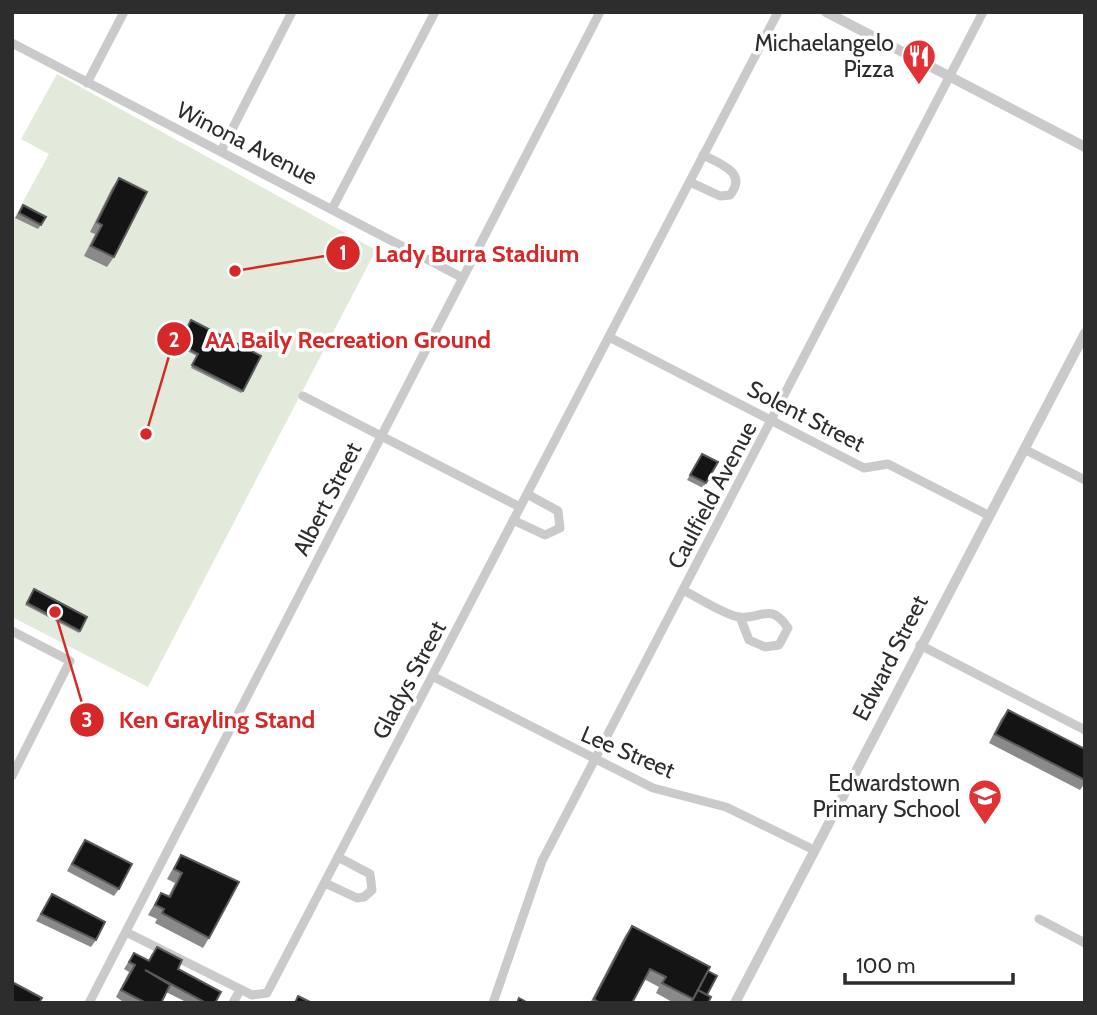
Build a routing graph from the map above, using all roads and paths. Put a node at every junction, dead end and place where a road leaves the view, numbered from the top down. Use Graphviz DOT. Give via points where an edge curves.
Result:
graph roads {
  1 [pos="124,12"];
  2 [pos="292,12"];
  3 [pos="435,12"];
  4 [pos="600,12"];
  5 [pos="778,12"];
  6 [pos="826,12"];
  7 [pos="983,12"];
  8 [pos="12,43"];
  9 [pos="949,76"];
  10 [pos="88,83"];
  11 [pos="1085,147"];
  12 [pos="220,151"];
  13 [pos="703,155"];
  14 [pos="690,182"];
  15 [pos="332,209"];
  16 [pos="463,278"];
  17 [pos="1085,334"];
  18 [pos="609,337"];
  19 [pos="303,396"];
  20 [pos="773,420"];
  21 [pos="381,435"];
  22 [pos="1024,449"];
  23 [pos="1085,480"];
  24 [pos="527,494"];
  25 [pos="520,507"];
  26 [pos="988,515"];
  27 [pos="513,520"];
  28 [pos="683,590"];
  29 [pos="740,617"];
  30 [pos="12,631"];
  31 [pos="920,645"];
  32 [pos="432,676"];
  33 [pos="1085,730"];
  34 [pos="593,760"];
  35 [pos="12,776"];
  36 [pos="814,850"];
  37 [pos="338,857"];
  38 [pos="324,883"];
  39 [pos="1039,919"];
  40 [pos="126,932"];
  41 [pos="1085,943"];
  42 [pos="240,990"];
  43 [pos="89,1003"];
  44 [pos="233,1003"];
  45 [pos="493,1003"];
  46 [pos="735,1003"];
  1 -- 10 [label="street"];
  2 -- 12 [label="street"];
  3 -- 15 [label="street"];
  4 -- 16 [label="street, Albert Street"];
  5 -- 13 [label="street, Gladys Street"];
  6 -- 9 [label="street"];
  7 -- 9 [label="street, Caulfield Avenue"];
  8 -- 10 [label="street, Winona Avenue"];
  9 -- 11 [label="street"];
  9 -- 20 [label="street, Caulfield Avenue"];
  10 -- 12 [label="street, Winona Avenue"];
  12 -- 15 [label="street, Winona Avenue"];
  13 -- 14 [label="street, Gladys Street"];
  13 -- 14 [label="street" via="732,170 737,186 730,195 720,196"];
  14 -- 18 [label="street, Gladys Street"];
  15 -- 16 [label="street, Winona Avenue"];
  16 -- 21 [label="street, Albert Street"];
  17 -- 22 [label="street, Edward Street"];
  18 -- 20 [label="street, Solent Street"];
  18 -- 24 [label="street, Gladys Street"];
  19 -- 21 [label="street"];
  20 -- 26 [label="street, Solent Street" via="864,468 888,464"];
  20 -- 28 [label="street, Caulfield Avenue"];
  21 -- 25 [label="street"];
  21 -- 40 [label="street, Albert Street"];
  22 -- 23 [label="street"];
  22 -- 26 [label="street, Edward Street"];
  24 -- 25 [label="street, Gladys Street"];
  24 -- 27 [label="street" via="558,511 560,528 545,535"];
  25 -- 27 [label="street, Gladys Street"];
  26 -- 31 [label="street, Edward Street"];
  27 -- 32 [label="street, Gladys Street"];
  28 -- 29 [label="street"];
  28 -- 34 [label="street, Caulfield Avenue"];
  29 -- 29 [label="street" via="749,640 765,647 779,645 788,628 781,618 764,611"];
  30 -- 35 [label="street" via="70,661"];
  31 -- 33 [label="street"];
  31 -- 36 [label="street, Edward Street"];
  32 -- 34 [label="street, Lee Street"];
  32 -- 37 [label="street, Gladys Street"];
  34 -- 36 [label="street, Lee Street" via="653,788 726,807"];
  34 -- 45 [label="street, Caulfield Avenue" via="542,861"];
  36 -- 46 [label="street, Edward Street"];
  37 -- 38 [label="street, Gladys Street"];
  37 -- 38 [label="street" via="370,874 372,890 365,898 357,898"];
  38 -- 42 [label="street, Gladys Street" via="267,993 252,995"];
  39 -- 41 [label="street"];
  40 -- 42 [label="street"];
  40 -- 43 [label="street, Albert Street"];
  42 -- 44 [label="street"];
}
